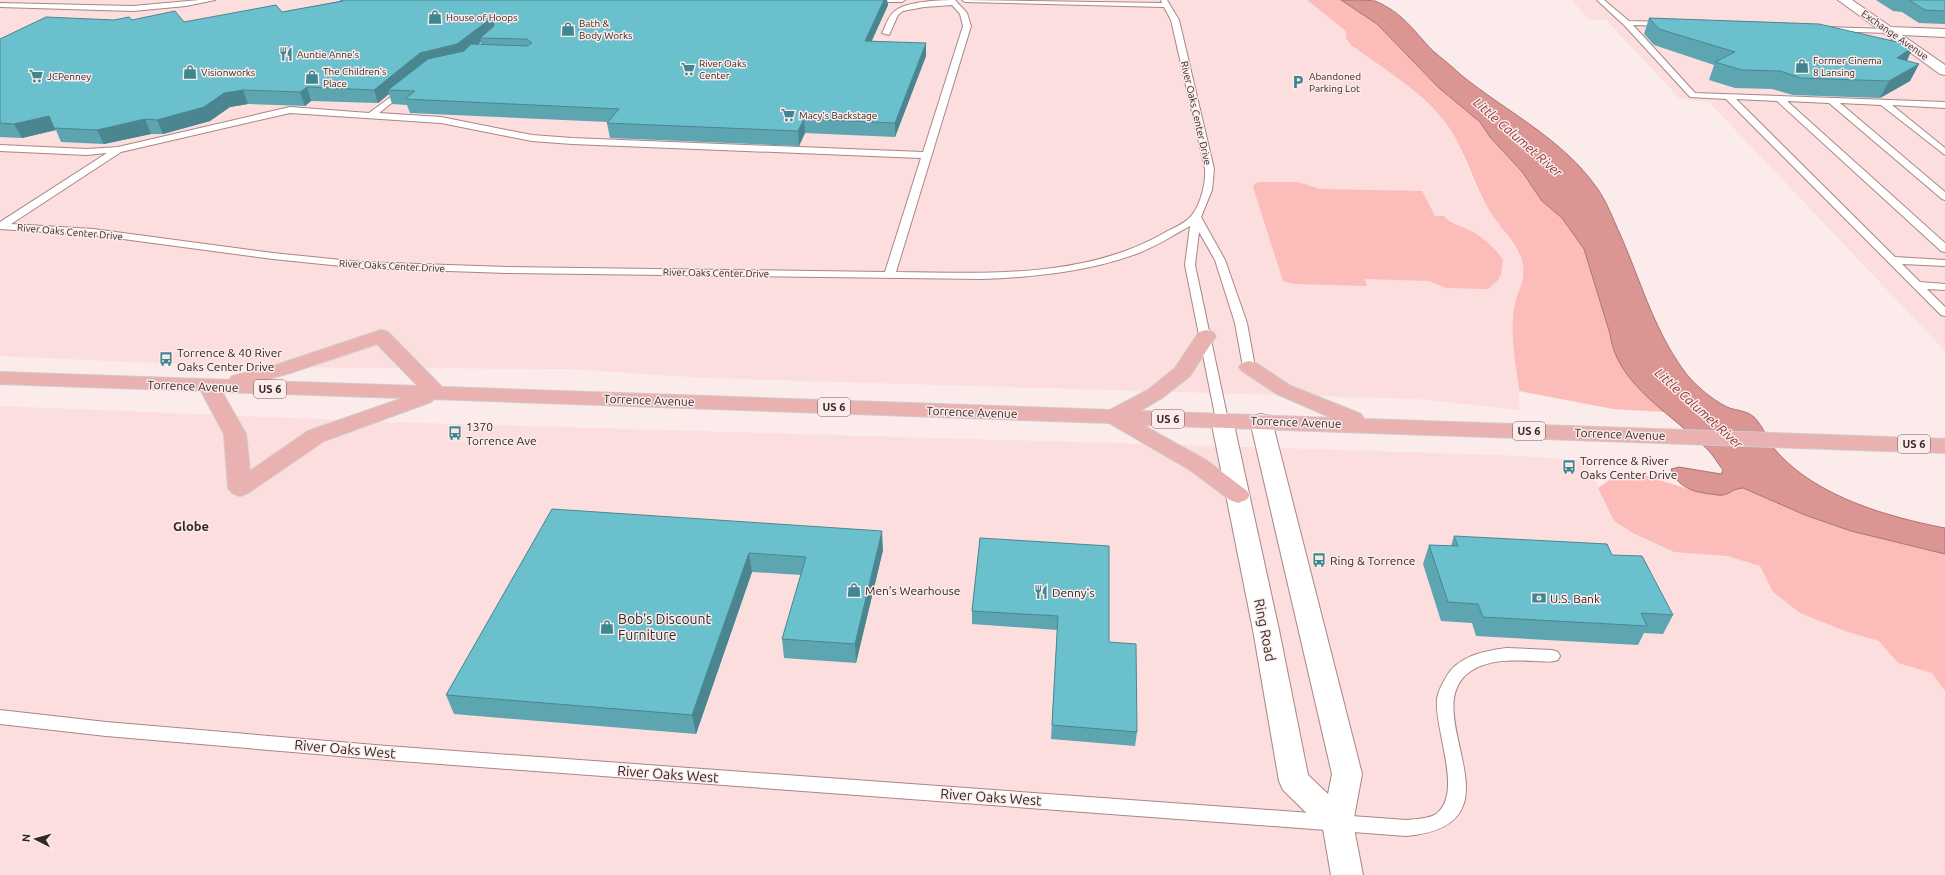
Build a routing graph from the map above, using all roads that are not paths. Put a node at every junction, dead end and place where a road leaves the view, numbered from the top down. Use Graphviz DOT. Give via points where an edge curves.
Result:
graph roads {
  1 [pos="212,0"];
  2 [pos="876,0"];
  3 [pos="902,0"];
  4 [pos="965,0"];
  5 [pos="1600,0"];
  6 [pos="1844,0"];
  7 [pos="952,1"];
  8 [pos="1166,3"];
  9 [pos="0,5"];
  10 [pos="78,8"];
  11 [pos="60,17"];
  12 [pos="1626,23"];
  13 [pos="1674,24"];
  14 [pos="1817,29"];
  15 [pos="1888,31"];
  16 [pos="886,33"];
  17 [pos="1945,33"];
  18 [pos="1945,71"];
  19 [pos="411,84"];
  20 [pos="1728,96"];
  21 [pos="1780,99"];
  22 [pos="1832,101"];
  23 [pos="1884,103"];
  24 [pos="1941,105"];
  25 [pos="1945,111"];
  26 [pos="370,116"];
  27 [pos="0,148"];
  28 [pos="118,150"];
  29 [pos="1945,152"];
  30 [pos="926,155"];
  31 [pos="1945,197"];
  32 [pos="1196,217"];
  33 [pos="0,226"];
  34 [pos="1945,249"];
  35 [pos="1892,260"];
  36 [pos="1945,263"];
  37 [pos="889,276"];
  38 [pos="1917,285"];
  39 [pos="1945,287"];
  40 [pos="1945,313"];
  41 [pos="1206,336"];
  42 [pos="1249,367"];
  43 [pos="0,378"];
  44 [pos="208,387"];
  45 [pos="436,393"];
  46 [pos="1114,417"];
  47 [pos="1222,420"];
  48 [pos="1261,421"];
  49 [pos="1365,424"];
  50 [pos="1945,446"];
  51 [pos="1238,495"];
  52 [pos="1552,656"];
  53 [pos="0,717"];
  54 [pos="1336,823"];
  55 [pos="1347,875"];
  1 -- 10 [label="lane" via="143,9"];
  2 -- 3 [label="lane"];
  4 -- 8 [label="lane"];
  5 -- 12 [label="lane"];
  6 -- 15 [label="street, Exchange Avenue"];
  7 -- 16 [label="lane" via="900,10 895,14"];
  7 -- 30 [label="lane" via="963,13 967,26"];
  8 -- 32 [label="lane, River Oaks Center Drive" via="1175,20 1210,174"];
  9 -- 10 [label="lane"];
  10 -- 11 [label="lane"];
  12 -- 13 [label="lane"];
  12 -- 20 [label="lane" via="1693,95"];
  14 -- 15 [label="lane"];
  15 -- 17 [label="street"];
  15 -- 18 [label="street, Exchange Avenue"];
  19 -- 26 [label="lane"];
  20 -- 21 [label="lane"];
  20 -- 35 [label="lane"];
  21 -- 22 [label="lane"];
  21 -- 34 [label="lane"];
  22 -- 23 [label="lane"];
  22 -- 31 [label="lane"];
  23 -- 24 [label="lane"];
  23 -- 29 [label="lane"];
  24 -- 25 [label="lane"];
  26 -- 28 [label="lane" via="283,111"];
  26 -- 30 [label="lane" via="441,120 532,138 572,141"];
  27 -- 28 [label="lane" via="87,152"];
  28 -- 33 [label="lane"];
  30 -- 37 [label="lane"];
  32 -- 37 [label="lane, River Oaks Center Drive" via="1166,236 1126,254 1094,264 1022,274"];
  32 -- 41 [label="lane" via="1190,265"];
  32 -- 42 [label="lane" via="1220,260 1241,323"];
  33 -- 37 [label="lane, River Oaks Center Drive" via="93,232 361,265"];
  35 -- 36 [label="lane"];
  35 -- 38 [label="lane"];
  38 -- 39 [label="lane"];
  38 -- 40 [label="lane"];
  41 -- 46 [label="main road" via="1182,372 1154,394"];
  41 -- 47 [label="lane"];
  42 -- 49 [label="main road" via="1284,390"];
  43 -- 44 [label="main road, Torrence Avenue / US 6"];
  44 -- 45 [label="main road, Torrence Avenue / US 6"];
  44 -- 45 [label="main road" via="280,370 381,336"];
  44 -- 45 [label="main road" via="235,434 240,488 316,436"];
  45 -- 46 [label="main road, Torrence Avenue / US 6"];
  46 -- 47 [label="main road, Torrence Avenue / US 6"];
  46 -- 51 [label="main road" via="1198,465"];
  47 -- 48 [label="main road, Torrence Avenue / US 6"];
  47 -- 51 [label="street, Ring Road"];
  48 -- 49 [label="main road, Torrence Avenue / US 6"];
  48 -- 54 [label="street" via="1347,774"];
  49 -- 50 [label="main road, Torrence Avenue / US 6"];
  51 -- 54 [label="street, Ring Road" via="1294,781"];
  52 -- 54 [label="lane, River Oaks West" via="1495,656 1473,661 1456,674 1447,690 1445,712 1457,784 1456,803 1442,820 1425,826 1406,828"];
  53 -- 54 [label="lane, River Oaks West" via="106,730 416,755"];
  54 -- 55 [label="street"];
}
